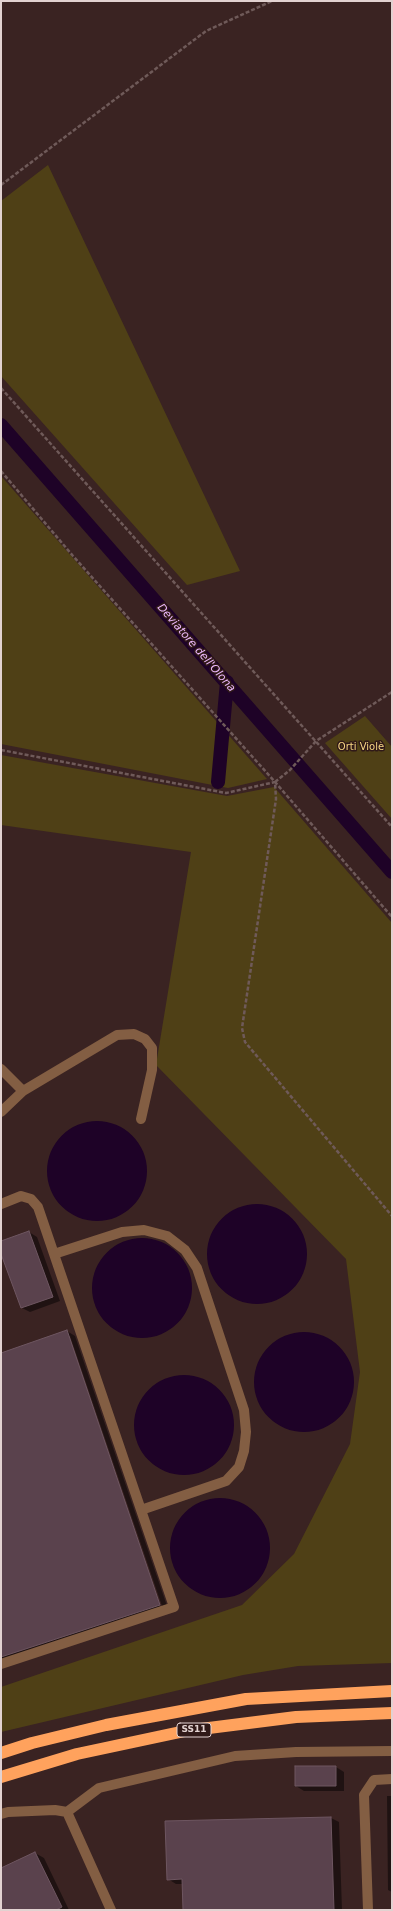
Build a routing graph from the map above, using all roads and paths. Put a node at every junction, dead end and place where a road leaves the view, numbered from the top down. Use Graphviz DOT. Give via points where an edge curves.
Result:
graph roads {
  1 [pos="272,1"];
  2 [pos="1,185"];
  3 [pos="1,388"];
  4 [pos="1,471"];
  5 [pos="392,692"];
  6 [pos="316,741"];
  7 [pos="1,750"];
  8 [pos="275,782"];
  9 [pos="392,827"];
  10 [pos="392,917"];
  11 [pos="1,1068"];
  12 [pos="22,1092"];
  13 [pos="1,1112"];
  14 [pos="141,1119"];
  15 [pos="1,1204"];
  16 [pos="392,1216"];
  17 [pos="54,1254"];
  18 [pos="141,1510"];
  19 [pos="1,1664"];
  20 [pos="392,1691"];
  21 [pos="392,1713"];
  22 [pos="392,1751"];
  23 [pos="1,1753"];
  24 [pos="1,1778"];
  25 [pos="392,1779"];
  26 [pos="67,1812"];
  27 [pos="1,1814"];
  28 [pos="111,1910"];
  29 [pos="368,1910"];
  1 -- 2 [label="path" via="206,31"];
  3 -- 6 [label="path"];
  4 -- 8 [label="path" via="73,556"];
  5 -- 6 [label="path"];
  6 -- 8 [label="path" via="290,770"];
  6 -- 9 [label="path"];
  7 -- 8 [label="path" via="226,793"];
  8 -- 10 [label="path"];
  8 -- 16 [label="path" via="276,799 242,1028 245,1042"];
  11 -- 12 [label="street"];
  12 -- 13 [label="street"];
  12 -- 14 [label="street" via="117,1035 134,1034 145,1040 152,1048 152,1070"];
  15 -- 17 [label="street" via="21,1196 31,1199 38,1207"];
  17 -- 18 [label="street"];
  17 -- 18 [label="street" via="122,1232 144,1230 167,1236 185,1250 197,1268 244,1410 244,1451 239,1467 226,1481"];
  18 -- 19 [label="street" via="174,1606"];
  20 -- 23 [label="highway, SS11" via="246,1699 106,1725"];
  21 -- 24 [label="highway, SS11" via="296,1718 185,1731 77,1754"];
  22 -- 26 [label="street" via="296,1752 235,1756 99,1788"];
  25 -- 29 [label="street" via="374,1780 364,1795"];
  26 -- 27 [label="street" via="55,1810"];
  26 -- 28 [label="street"];
}
